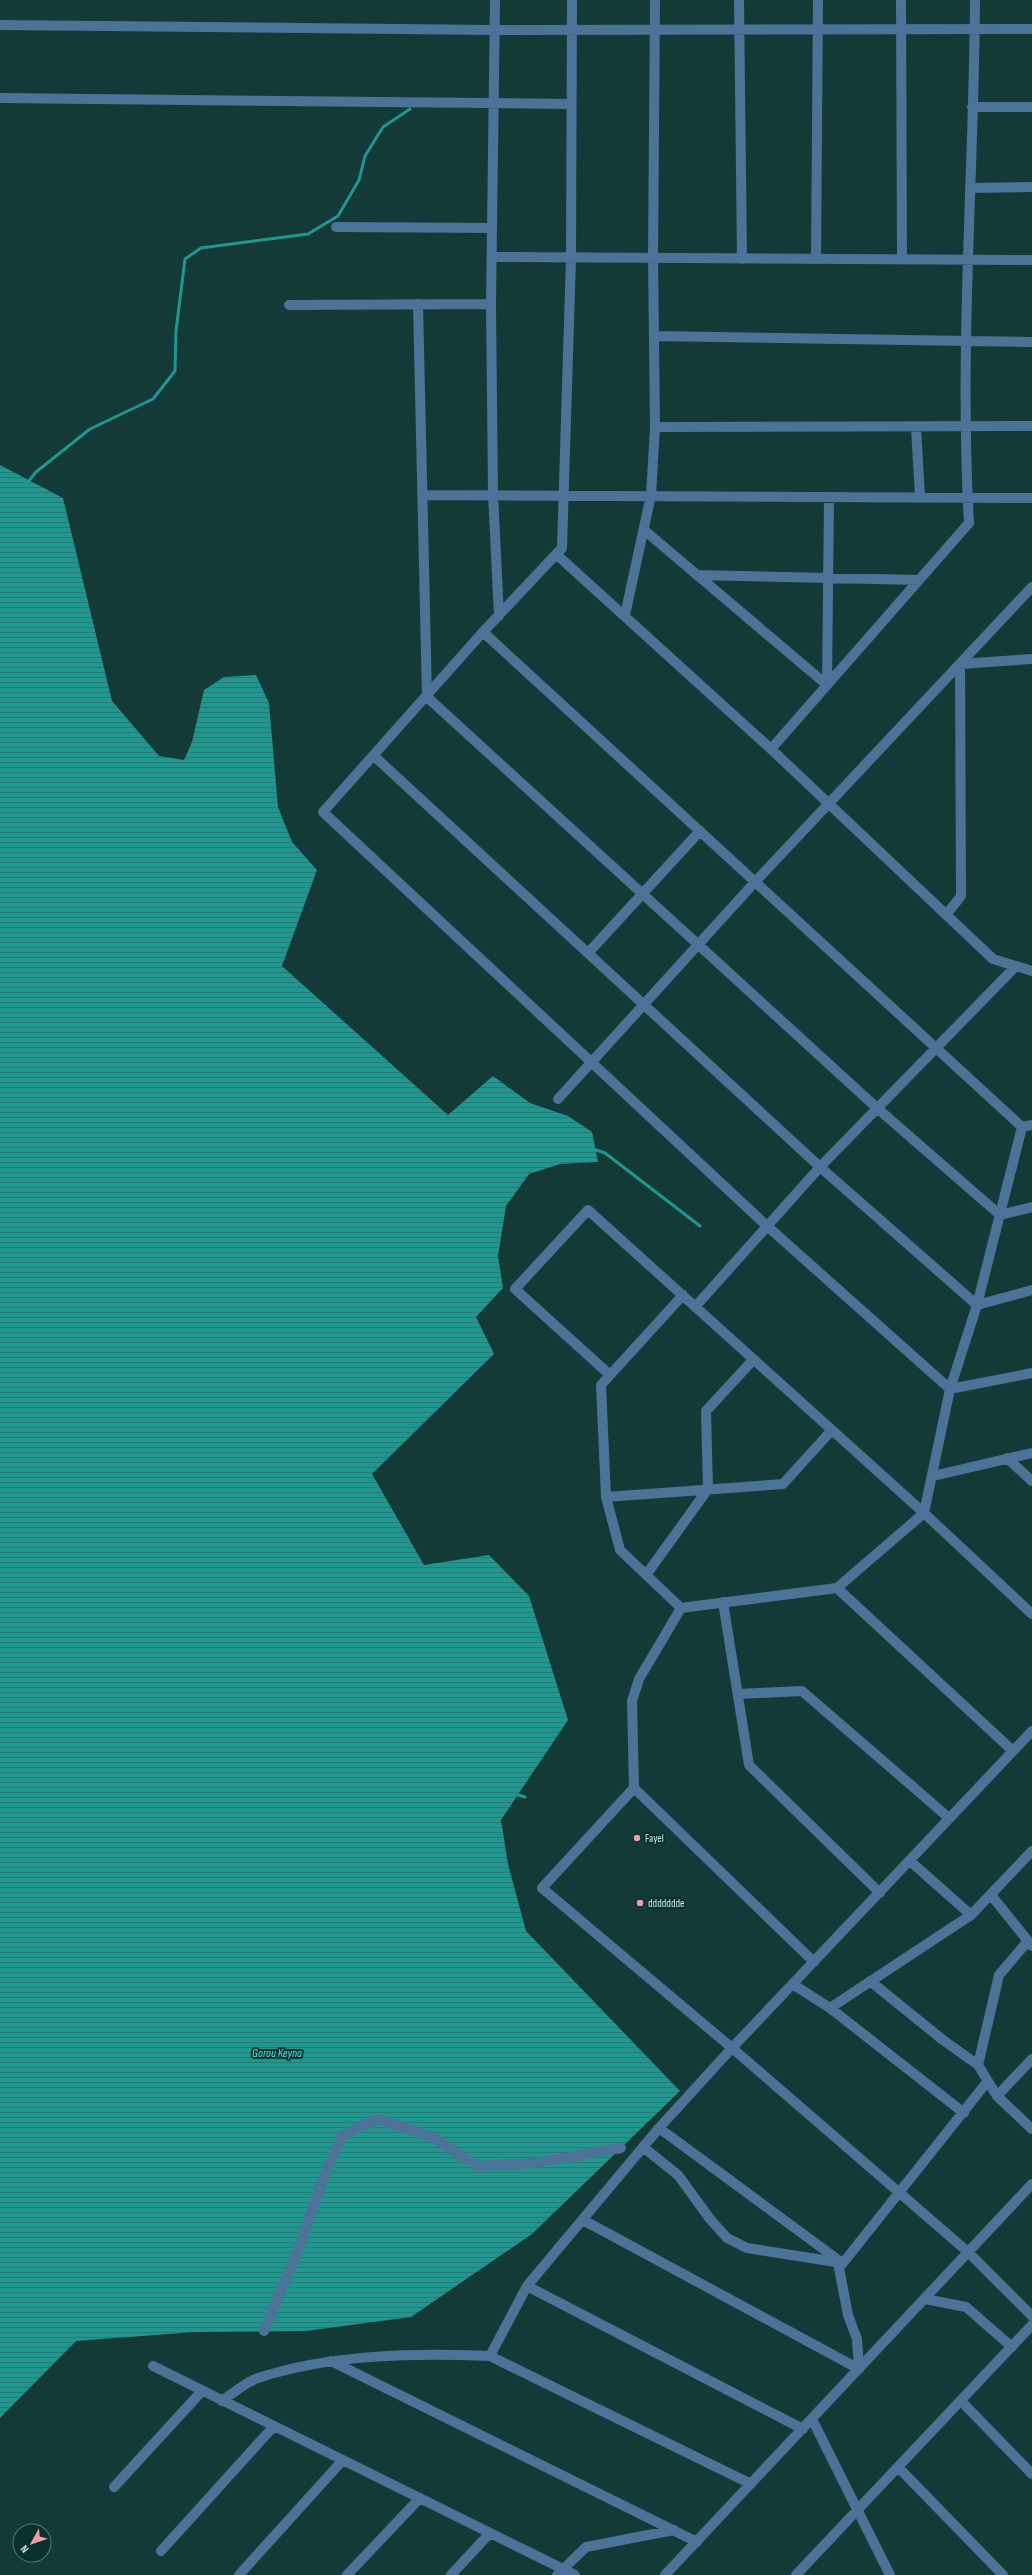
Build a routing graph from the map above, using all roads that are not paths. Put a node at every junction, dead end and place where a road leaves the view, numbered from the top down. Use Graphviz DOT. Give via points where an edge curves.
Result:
graph roads {
  1 [pos="495,0"];
  2 [pos="572,0"];
  3 [pos="655,0"];
  4 [pos="740,0"];
  5 [pos="818,0"];
  6 [pos="901,0"];
  7 [pos="975,0"];
  8 [pos="0,25"];
  9 [pos="740,29"];
  10 [pos="1032,29"];
  11 [pos="493,30"];
  12 [pos="572,30"];
  13 [pos="655,30"];
  14 [pos="818,30"];
  15 [pos="901,30"];
  16 [pos="975,31"];
  17 [pos="0,98"];
  18 [pos="493,104"];
  19 [pos="571,104"];
  20 [pos="1032,106"];
  21 [pos="972,107"];
  22 [pos="1032,187"];
  23 [pos="970,188"];
  24 [pos="336,227"];
  25 [pos="492,228"];
  26 [pos="492,257"];
  27 [pos="571,258"];
  28 [pos="653,258"];
  29 [pos="742,259"];
  30 [pos="816,259"];
  31 [pos="902,259"];
  32 [pos="968,259"];
  33 [pos="1032,260"];
  34 [pos="418,304"];
  35 [pos="491,304"];
  36 [pos="289,305"];
  37 [pos="654,336"];
  38 [pos="966,341"];
  39 [pos="1032,342"];
  40 [pos="966,426"];
  41 [pos="1032,426"];
  42 [pos="655,427"];
  43 [pos="916,427"];
  44 [pos="493,494"];
  45 [pos="422,495"];
  46 [pos="563,495"];
  47 [pos="651,496"];
  48 [pos="829,497"];
  49 [pos="920,497"];
  50 [pos="968,497"];
  51 [pos="1032,498"];
  52 [pos="644,530"];
  53 [pos="556,554"];
  54 [pos="697,575"];
  55 [pos="828,576"];
  56 [pos="918,580"];
  57 [pos="1032,587"];
  58 [pos="626,615"];
  59 [pos="499,616"];
  60 [pos="483,632"];
  61 [pos="1032,659"];
  62 [pos="960,664"];
  63 [pos="827,685"];
  64 [pos="427,697"];
  65 [pos="771,749"];
  66 [pos="374,756"];
  67 [pos="830,804"];
  68 [pos="700,831"];
  69 [pos="755,882"];
  70 [pos="642,894"];
  71 [pos="946,915"];
  72 [pos="698,945"];
  73 [pos="589,952"];
  74 [pos="1016,966"];
  75 [pos="1032,971"];
  76 [pos="644,1004"];
  77 [pos="935,1047"];
  78 [pos="592,1062"];
  79 [pos="558,1099"];
  80 [pos="877,1108"];
  81 [pos="1027,1126"];
  82 [pos="820,1167"];
  83 [pos="1032,1207"];
  84 [pos="1000,1215"];
  85 [pos="767,1226"];
  86 [pos="1032,1290"];
  87 [pos="682,1295"];
  88 [pos="977,1305"];
  89 [pos="695,1307"];
  90 [pos="753,1360"];
  91 [pos="1032,1373"];
  92 [pos="610,1375"];
  93 [pos="950,1389"];
  94 [pos="831,1431"];
  95 [pos="1032,1453"];
  96 [pos="1007,1458"];
  97 [pos="933,1476"];
  98 [pos="1032,1481"];
  99 [pos="708,1489"];
  100 [pos="606,1497"];
  101 [pos="924,1513"];
  102 [pos="646,1575"];
  103 [pos="837,1588"];
  104 [pos="723,1602"];
  105 [pos="681,1608"];
  106 [pos="1032,1614"];
  107 [pos="738,1694"];
  108 [pos="1032,1731"];
  109 [pos="1013,1751"];
  110 [pos="634,1788"];
  111 [pos="949,1818"];
  112 [pos="1032,1851"];
  113 [pos="910,1861"];
  114 [pos="880,1893"];
  115 [pos="991,1895"];
  116 [pos="972,1915"];
  117 [pos="1030,1943"];
  118 [pos="814,1962"];
  119 [pos="870,1982"];
  120 [pos="794,1985"];
  121 [pos="830,2008"];
  122 [pos="732,2048"];
  123 [pos="1032,2060"];
  124 [pos="978,2065"];
  125 [pos="987,2082"];
  126 [pos="997,2096"];
  127 [pos="964,2113"];
  128 [pos="659,2128"];
  129 [pos="1032,2129"];
  130 [pos="643,2147"];
  131 [pos="621,2148"];
  132 [pos="1032,2184"];
  133 [pos="899,2192"];
  134 [pos="582,2220"];
  135 [pos="968,2252"];
  136 [pos="842,2263"];
  137 [pos="527,2286"];
  138 [pos="925,2299"];
  139 [pos="1032,2316"];
  140 [pos="1032,2325"];
  141 [pos="264,2331"];
  142 [pos="1012,2347"];
  143 [pos="490,2356"];
  144 [pos="331,2361"];
  145 [pos="152,2366"];
  146 [pos="859,2369"];
  147 [pos="202,2390"];
  148 [pos="222,2401"];
  149 [pos="960,2401"];
  150 [pos="812,2419"];
  151 [pos="274,2426"];
  152 [pos="803,2429"];
  153 [pos="343,2460"];
  154 [pos="898,2467"];
  155 [pos="1032,2474"];
  156 [pos="751,2484"];
  157 [pos="114,2487"];
  158 [pos="420,2498"];
  159 [pos="856,2511"];
  160 [pos="674,2530"];
  161 [pos="490,2533"];
  162 [pos="697,2542"];
  163 [pos="161,2551"];
  164 [pos="560,2572"];
  165 [pos="239,2575"];
  166 [pos="347,2575"];
  167 [pos="451,2575"];
  168 [pos="575,2575"];
  169 [pos="665,2575"];
  170 [pos="796,2575"];
  171 [pos="890,2575"];
  172 [pos="1003,2575"];
  1 -- 11 [label="street"];
  2 -- 12 [label="street"];
  3 -- 13 [label="street"];
  4 -- 9 [label="street"];
  5 -- 14 [label="street"];
  6 -- 15 [label="street"];
  7 -- 16 [label="street"];
  8 -- 11 [label="street"];
  9 -- 13 [label="street"];
  9 -- 14 [label="street"];
  9 -- 29 [label="street"];
  10 -- 16 [label="street"];
  11 -- 12 [label="street"];
  11 -- 18 [label="street"];
  12 -- 13 [label="street"];
  12 -- 19 [label="street"];
  13 -- 28 [label="street"];
  14 -- 15 [label="street"];
  14 -- 30 [label="street"];
  15 -- 16 [label="street"];
  15 -- 31 [label="street"];
  16 -- 21 [label="street"];
  17 -- 18 [label="street"];
  18 -- 19 [label="street"];
  18 -- 25 [label="street"];
  19 -- 27 [label="street"];
  20 -- 21 [label="street"];
  21 -- 23 [label="street"];
  22 -- 23 [label="street"];
  23 -- 32 [label="street"];
  24 -- 25 [label="street"];
  25 -- 26 [label="street"];
  26 -- 27 [label="street"];
  26 -- 35 [label="street"];
  27 -- 28 [label="street"];
  27 -- 46 [label="street"];
  28 -- 29 [label="street"];
  28 -- 37 [label="street"];
  29 -- 30 [label="street"];
  30 -- 31 [label="street"];
  31 -- 32 [label="street"];
  32 -- 33 [label="street"];
  32 -- 38 [label="street"];
  34 -- 35 [label="street"];
  34 -- 36 [label="street"];
  34 -- 45 [label="street"];
  35 -- 44 [label="street"];
  37 -- 38 [label="street"];
  37 -- 42 [label="street"];
  38 -- 39 [label="street"];
  38 -- 40 [label="street"];
  40 -- 41 [label="street"];
  40 -- 43 [label="street"];
  40 -- 50 [label="street"];
  42 -- 43 [label="street"];
  42 -- 47 [label="street"];
  43 -- 49 [label="street"];
  44 -- 45 [label="street"];
  44 -- 46 [label="street"];
  44 -- 59 [label="street"];
  45 -- 64 [label="street"];
  46 -- 47 [label="street"];
  46 -- 53 [label="street" via="562,548"];
  47 -- 48 [label="street"];
  47 -- 52 [label="street"];
  48 -- 49 [label="street"];
  48 -- 55 [label="street"];
  49 -- 50 [label="street"];
  50 -- 51 [label="street"];
  50 -- 56 [label="street" via="969,522"];
  52 -- 54 [label="street"];
  52 -- 58 [label="street"];
  53 -- 58 [label="street"];
  53 -- 59 [label="street"];
  54 -- 55 [label="street"];
  54 -- 63 [label="street"];
  55 -- 56 [label="street"];
  55 -- 63 [label="street"];
  56 -- 63 [label="street"];
  57 -- 62 [label="street"];
  58 -- 65 [label="street"];
  59 -- 60 [label="street"];
  60 -- 64 [label="street"];
  60 -- 68 [label="street"];
  61 -- 62 [label="street"];
  62 -- 67 [label="street"];
  62 -- 71 [label="street" via="961,896"];
  63 -- 65 [label="street"];
  64 -- 66 [label="street"];
  64 -- 70 [label="street"];
  65 -- 67 [label="street"];
  66 -- 73 [label="street"];
  66 -- 78 [label="street" via="323,812"];
  67 -- 69 [label="street"];
  67 -- 71 [label="street"];
  68 -- 69 [label="street"];
  68 -- 70 [label="street"];
  69 -- 72 [label="street"];
  69 -- 77 [label="street"];
  70 -- 72 [label="street"];
  70 -- 73 [label="street"];
  71 -- 74 [label="street" via="993,959"];
  72 -- 76 [label="street"];
  72 -- 80 [label="street"];
  73 -- 76 [label="street"];
  74 -- 75 [label="street"];
  74 -- 77 [label="street"];
  76 -- 78 [label="street"];
  76 -- 82 [label="street"];
  77 -- 80 [label="street"];
  77 -- 81 [label="street"];
  78 -- 79 [label="street"];
  78 -- 85 [label="street"];
  80 -- 82 [label="street"];
  80 -- 84 [label="street"];
  81 -- 84 [label="street"];
  82 -- 85 [label="street"];
  82 -- 88 [label="street"];
  83 -- 84 [label="street"];
  84 -- 88 [label="street"];
  85 -- 89 [label="street"];
  85 -- 93 [label="street"];
  86 -- 88 [label="street"];
  87 -- 89 [label="street"];
  87 -- 92 [label="street"];
  87 -- 92 [label="street" via="588,1210 516,1289"];
  88 -- 93 [label="street"];
  89 -- 90 [label="street"];
  90 -- 94 [label="street"];
  90 -- 99 [label="street" via="706,1411"];
  91 -- 93 [label="street"];
  92 -- 100 [label="street" via="601,1385"];
  93 -- 97 [label="street"];
  94 -- 99 [label="street" via="783,1484"];
  94 -- 101 [label="street"];
  95 -- 96 [label="street"];
  96 -- 97 [label="street"];
  96 -- 98 [label="street"];
  97 -- 101 [label="street"];
  99 -- 100 [label="street"];
  99 -- 102 [label="street"];
  100 -- 102 [label="street" via="620,1550"];
  101 -- 103 [label="street"];
  101 -- 106 [label="street"];
  102 -- 105 [label="street"];
  103 -- 104 [label="street"];
  103 -- 109 [label="street"];
  104 -- 105 [label="street"];
  104 -- 107 [label="street"];
  105 -- 110 [label="street" via="639,1679 632,1701"];
  107 -- 111 [label="street" via="802,1691"];
  107 -- 114 [label="street" via="749,1765"];
  108 -- 109 [label="street"];
  109 -- 111 [label="street"];
  110 -- 118 [label="street"];
  110 -- 122 [label="street" via="542,1888"];
  111 -- 113 [label="street"];
  112 -- 115 [label="street"];
  113 -- 114 [label="street"];
  113 -- 116 [label="street"];
  114 -- 118 [label="street"];
  115 -- 116 [label="street"];
  115 -- 117 [label="street"];
  116 -- 119 [label="street"];
  117 -- 124 [label="street" via="999,1975"];
  118 -- 120 [label="street"];
  119 -- 121 [label="street"];
  119 -- 124 [label="street"];
  120 -- 121 [label="street"];
  120 -- 122 [label="street"];
  121 -- 127 [label="street"];
  122 -- 128 [label="street"];
  122 -- 133 [label="street"];
  123 -- 126 [label="street"];
  124 -- 125 [label="street"];
  125 -- 126 [label="street"];
  125 -- 127 [label="street"];
  126 -- 129 [label="street"];
  127 -- 133 [label="street"];
  128 -- 130 [label="street"];
  128 -- 136 [label="street"];
  130 -- 134 [label="street"];
  130 -- 136 [label="street" via="678,2175 710,2219 728,2238 747,2248"];
  131 -- 141 [label="street" via="536,2163 477,2166 432,2137 378,2119 342,2136"];
  132 -- 135 [label="street"];
  133 -- 135 [label="street"];
  133 -- 136 [label="street"];
  134 -- 137 [label="street"];
  134 -- 146 [label="street"];
  135 -- 138 [label="street"];
  135 -- 139 [label="street"];
  136 -- 146 [label="street" via="839,2268 848,2314 857,2339"];
  137 -- 143 [label="street"];
  137 -- 152 [label="street"];
  138 -- 142 [label="street" via="966,2307"];
  138 -- 146 [label="street"];
  140 -- 142 [label="street"];
  142 -- 149 [label="street"];
  143 -- 144 [label="street" via="433,2354"];
  143 -- 156 [label="street"];
  144 -- 148 [label="street" via="257,2378"];
  144 -- 160 [label="street"];
  145 -- 147 [label="street"];
  146 -- 150 [label="street"];
  147 -- 148 [label="street"];
  147 -- 157 [label="street"];
  148 -- 151 [label="street"];
  149 -- 154 [label="street"];
  149 -- 155 [label="street"];
  150 -- 152 [label="street"];
  150 -- 159 [label="street"];
  151 -- 153 [label="street"];
  151 -- 163 [label="street"];
  152 -- 156 [label="street"];
  153 -- 158 [label="street"];
  153 -- 165 [label="street"];
  154 -- 159 [label="street"];
  154 -- 172 [label="street"];
  156 -- 162 [label="street"];
  158 -- 161 [label="street"];
  158 -- 166 [label="street"];
  159 -- 170 [label="street"];
  159 -- 171 [label="street"];
  160 -- 162 [label="street"];
  160 -- 164 [label="street" via="586,2547"];
  161 -- 164 [label="street"];
  161 -- 167 [label="street"];
  162 -- 169 [label="street"];
  164 -- 168 [label="street"];
}
